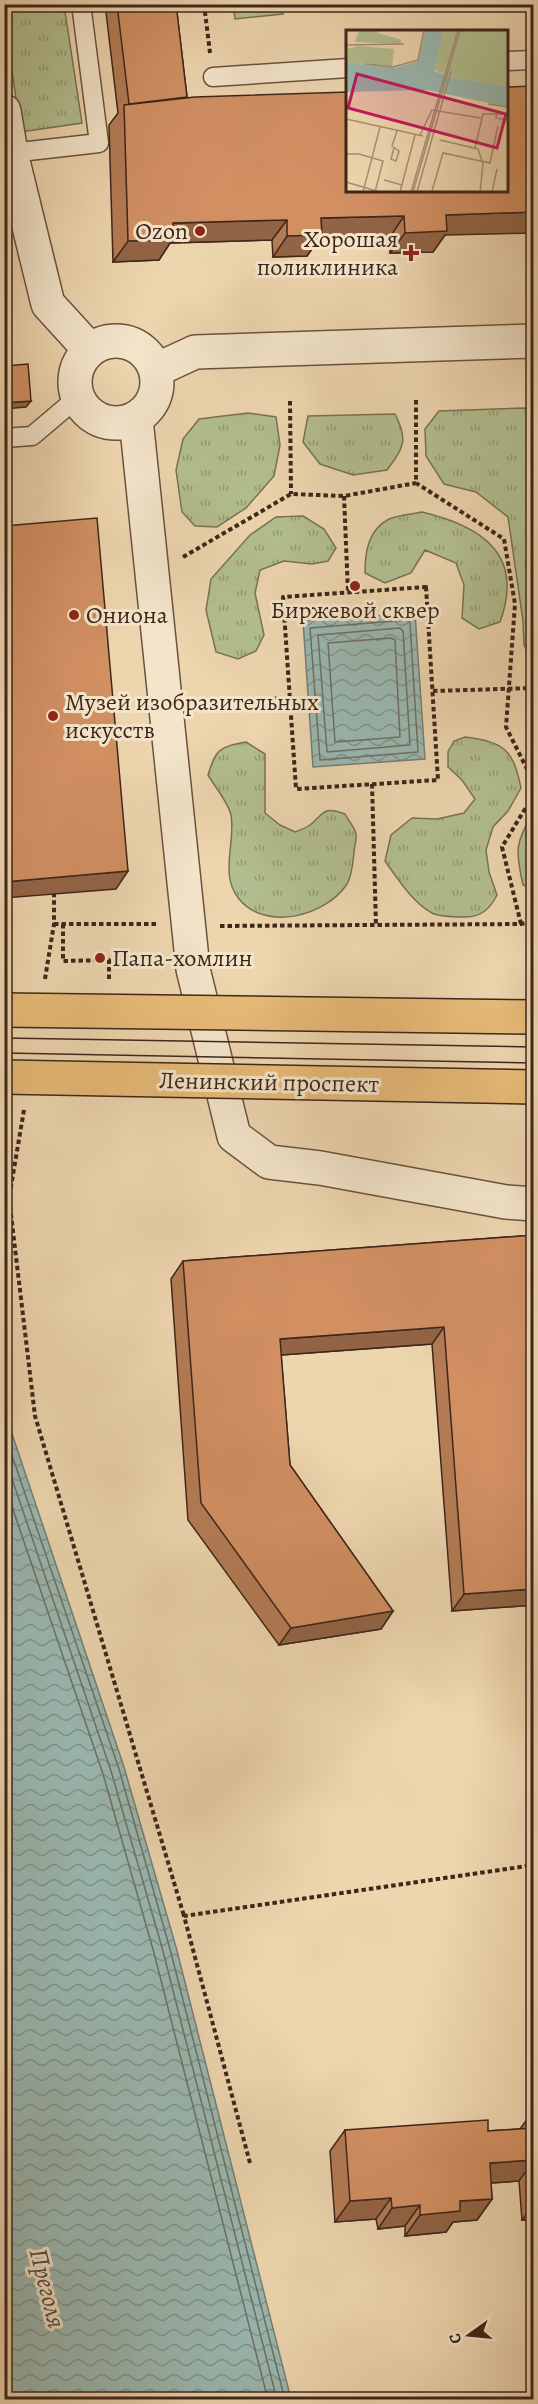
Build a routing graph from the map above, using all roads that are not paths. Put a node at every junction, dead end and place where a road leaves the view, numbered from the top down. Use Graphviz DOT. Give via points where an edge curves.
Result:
graph roads {
  1 [pos="81,4"];
  2 [pos="534,60"];
  3 [pos="508,61"];
  4 [pos="346,68"];
  5 [pos="213,77"];
  6 [pos="4,111"];
  7 [pos="11,153"];
  8 [pos="534,341"];
  9 [pos="90,350"];
  10 [pos="156,370"];
  11 [pos="77,398"];
  12 [pos="136,419"];
  13 [pos="4,438"];
  14 [pos="4,1010"];
  15 [pos="534,1017"];
  16 [pos="4,1077"];
  17 [pos="534,1087"];
  18 [pos="534,1204"];
  1 -- 7 [label="lane" via="99,143"];
  2 -- 3 [label="lane"];
  4 -- 5 [label="lane"];
  6 -- 7 [label="street"];
  7 -- 9 [label="street" via="48,304"];
  8 -- 10 [label="street" via="195,352"];
  9 -- 10 [label="street" via="107,342 127,342 140,347"];
  9 -- 11 [label="street" via="75,372"];
  10 -- 12 [label="street" via="155,398"];
  11 -- 12 [label="street" via="95,419 123,423"];
  11 -- 13 [label="lane" via="32,436"];
  12 -- 18 [label="street" via="193,969 234,1136 269,1162"];
  14 -- 15 [label="main road, bridge"];
  16 -- 17 [label="main road, Ленинский проспект, bridge"];
}
